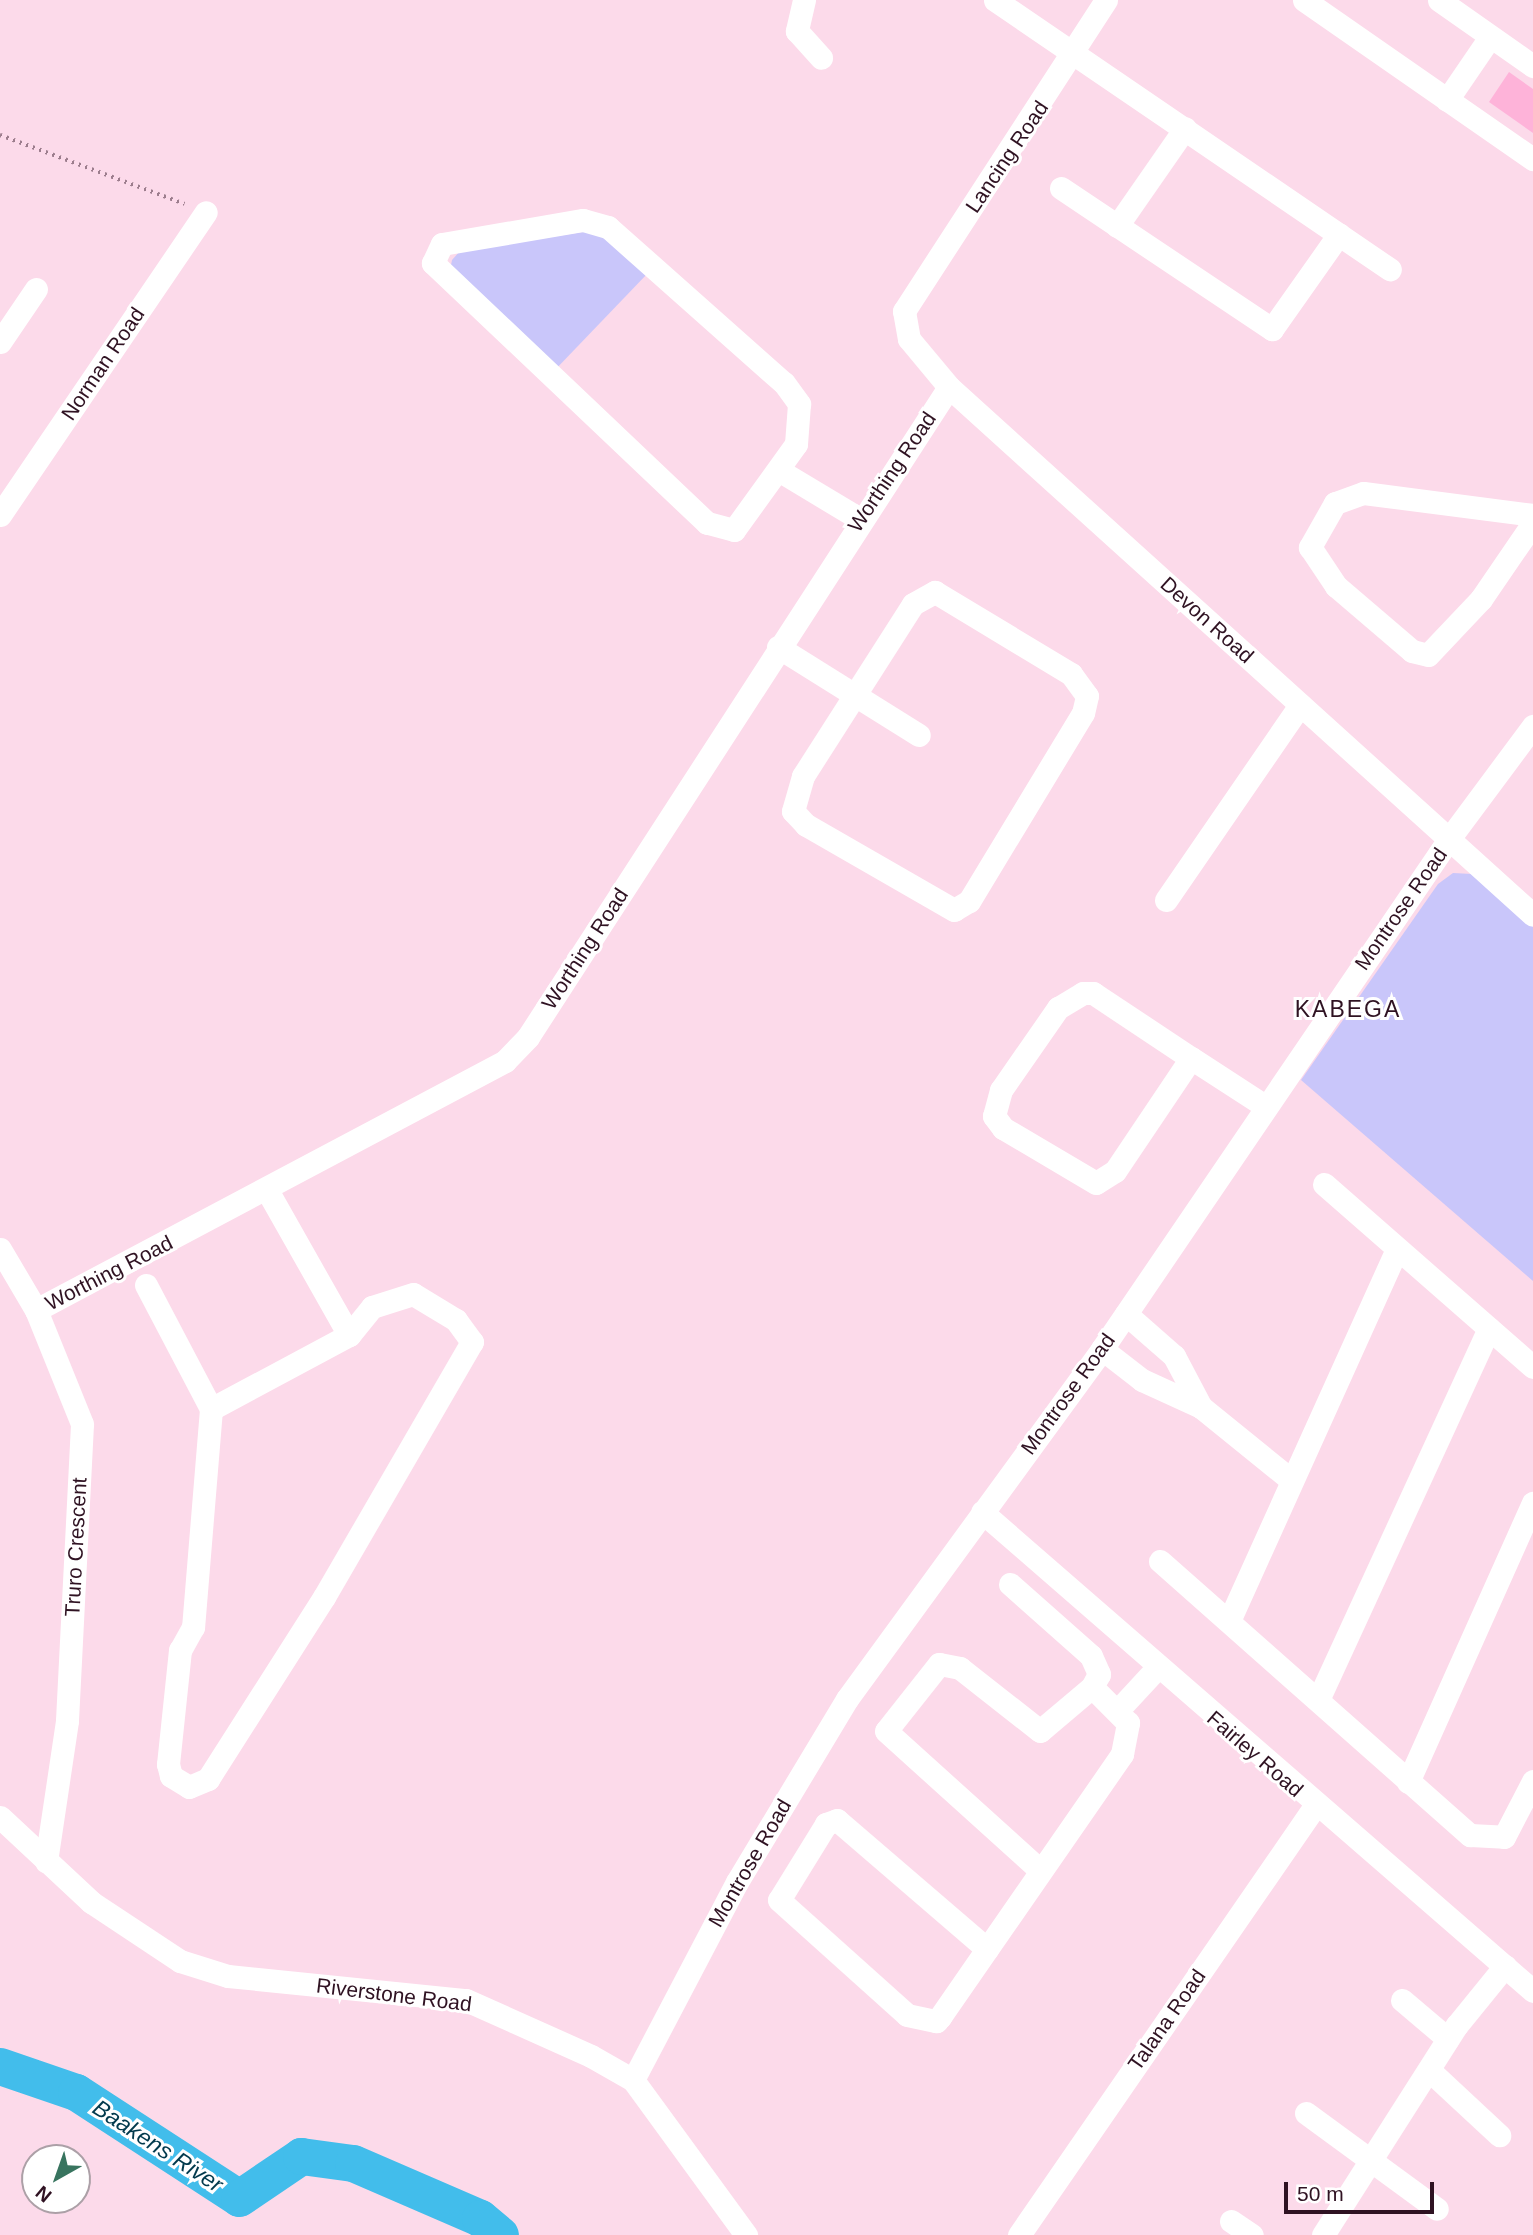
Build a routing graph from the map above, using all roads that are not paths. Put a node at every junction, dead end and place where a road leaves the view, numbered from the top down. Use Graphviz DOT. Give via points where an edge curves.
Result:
graph roads {
  1 [pos="804,0"];
  2 [pos="995,0"];
  3 [pos="1105,0"];
  4 [pos="1304,0"];
  5 [pos="1439,0"];
  6 [pos="1490,37"];
  7 [pos="1076,52"];
  8 [pos="821,58"];
  9 [pos="1533,65"];
  10 [pos="1447,100"];
  11 [pos="1185,128"];
  12 [pos="1533,159"];
  13 [pos="1061,188"];
  14 [pos="206,212"];
  15 [pos="1117,226"];
  16 [pos="1339,234"];
  17 [pos="1390,269"];
  18 [pos="37,289"];
  19 [pos="904,311"];
  20 [pos="0,342"];
  21 [pos="949,387"];
  22 [pos="780,471"];
  23 [pos="1533,515"];
  24 [pos="0,516"];
  25 [pos="860,519"];
  26 [pos="1533,523"];
  27 [pos="778,647"];
  28 [pos="856,692"];
  29 [pos="1300,705"];
  30 [pos="1533,726"];
  31 [pos="919,735"];
  32 [pos="1449,839"];
  33 [pos="1166,900"];
  34 [pos="1533,915"];
  35 [pos="1191,1058"];
  36 [pos="1265,1106"];
  37 [pos="1324,1184"];
  38 [pos="268,1192"];
  39 [pos="0,1249"];
  40 [pos="1398,1249"];
  41 [pos="146,1285"];
  42 [pos="36,1310"];
  43 [pos="1126,1314"];
  44 [pos="1489,1328"];
  45 [pos="349,1335"];
  46 [pos="1102,1349"];
  47 [pos="1533,1367"];
  48 [pos="1201,1408"];
  49 [pos="211,1409"];
  50 [pos="1291,1480"];
  51 [pos="1533,1503"];
  52 [pos="982,1512"];
  53 [pos="1160,1561"];
  54 [pos="1010,1584"];
  55 [pos="1229,1621"];
  56 [pos="1157,1668"];
  57 [pos="1092,1687"];
  58 [pos="1318,1700"];
  59 [pos="1119,1709"];
  60 [pos="1533,1781"];
  61 [pos="1408,1782"];
  62 [pos="1315,1806"];
  63 [pos="0,1817"];
  64 [pos="46,1861"];
  65 [pos="1040,1870"];
  66 [pos="987,1949"];
  67 [pos="1505,1966"];
  68 [pos="1533,1991"];
  69 [pos="1402,2000"];
  70 [pos="1448,2039"];
  71 [pos="1429,2070"];
  72 [pos="633,2080"];
  73 [pos="1306,2113"];
  74 [pos="1499,2136"];
  75 [pos="1370,2161"];
  76 [pos="1437,2209"];
  77 [pos="1231,2221"];
  78 [pos="746,2235"];
  79 [pos="1019,2235"];
  80 [pos="1252,2235"];
  81 [pos="1323,2235"];
  1 -- 8 [label="street" via="797,31"];
  2 -- 7 [label="street"];
  3 -- 7 [label="street, Lancing Road"];
  4 -- 10 [label="street"];
  5 -- 6 [label="street"];
  6 -- 9 [label="street"];
  6 -- 10 [label="street"];
  7 -- 11 [label="street"];
  7 -- 19 [label="street, Lancing Road"];
  10 -- 12 [label="street"];
  11 -- 15 [label="street"];
  11 -- 16 [label="street"];
  13 -- 15 [label="street"];
  14 -- 24 [label="street, Norman Road"];
  15 -- 16 [label="street" via="1272,329"];
  16 -- 17 [label="street"];
  18 -- 20 [label="street"];
  19 -- 21 [label="street, Devon Road" via="915,350"];
  21 -- 25 [label="street, Worthing Road"];
  21 -- 29 [label="street, Devon Road"];
  22 -- 22 [label="street" via="802,429 793,393 608,227 570,221 442,244 434,252 433,263 451,285 713,528 739,527"];
  22 -- 25 [label="street"];
  23 -- 26 [label="street" via="1363,493 1335,503 1310,547 1336,586 1412,652 1428,655 1480,599"];
  25 -- 27 [label="street, Worthing Road"];
  27 -- 28 [label="street"];
  27 -- 38 [label="street, Worthing Road" via="528,1037 484,1075"];
  28 -- 28 [label="street" via="803,776 793,811 934,904 962,908 1083,713 1085,688 961,603 935,592 913,604"];
  28 -- 31 [label="street"];
  29 -- 32 [label="street, Devon Road"];
  29 -- 33 [label="street"];
  30 -- 32 [label="street, Montrose Road"];
  32 -- 34 [label="street, Devon Road"];
  32 -- 36 [label="street, Montrose Road"];
  35 -- 35 [label="street" via="1115,1171 1096,1183 994,1116 1001,1090 1058,1008 1083,993"];
  35 -- 36 [label="street"];
  36 -- 43 [label="street, Montrose Road"];
  37 -- 40 [label="street"];
  38 -- 42 [label="street, Worthing Road"];
  38 -- 45 [label="street"];
  39 -- 42 [label="street, Truro Crescent"];
  40 -- 44 [label="street"];
  40 -- 50 [label="street"];
  41 -- 49 [label="street"];
  42 -- 64 [label="street, Truro Crescent" via="82,1424 67,1721"];
  43 -- 46 [label="street, Montrose Road"];
  43 -- 48 [label="street" via="1174,1356"];
  44 -- 47 [label="street"];
  44 -- 58 [label="street"];
  45 -- 49 [label="street"];
  45 -- 49 [label="street" via="372,1307 414,1294 456,1320 472,1342 324,1597 208,1779 189,1787 171,1776 169,1764 180,1650 193,1628"];
  46 -- 48 [label="street" via="1142,1380"];
  46 -- 52 [label="street, Montrose Road"];
  48 -- 50 [label="street"];
  50 -- 55 [label="street"];
  51 -- 61 [label="street"];
  52 -- 56 [label="street, Fairley Road"];
  52 -- 72 [label="street, Montrose Road" via="847,1699 737,1882"];
  53 -- 55 [label="street"];
  54 -- 57 [label="street" via="1091,1656 1099,1674"];
  55 -- 58 [label="street"];
  56 -- 59 [label="street"];
  56 -- 62 [label="street, Fairley Road"];
  57 -- 59 [label="street"];
  57 -- 65 [label="street" via="1040,1731 960,1668 939,1664 886,1731"];
  58 -- 61 [label="street"];
  59 -- 65 [label="street" via="1130,1736 1122,1754"];
  60 -- 61 [label="street" via="1504,1838 1483,1841"];
  62 -- 67 [label="street, Fairley Road"];
  62 -- 79 [label="street, Talana Road"];
  63 -- 64 [label="street, Riverstone Road"];
  64 -- 72 [label="street, Riverstone Road" via="143,1942 180,1961 228,1976 466,2000 535,2026"];
  65 -- 66 [label="street"];
  66 -- 66 [label="street" via="837,1820 826,1824 779,1900 907,2015 925,2023 940,2017"];
  67 -- 68 [label="street, Fairley Road"];
  67 -- 70 [label="street"];
  69 -- 70 [label="street"];
  70 -- 71 [label="street"];
  71 -- 74 [label="street"];
  71 -- 75 [label="street"];
  72 -- 78 [label="street, Riverstone Road"];
  73 -- 75 [label="street"];
  75 -- 76 [label="street"];
  75 -- 81 [label="street"];
  77 -- 80 [label="street"];
}
